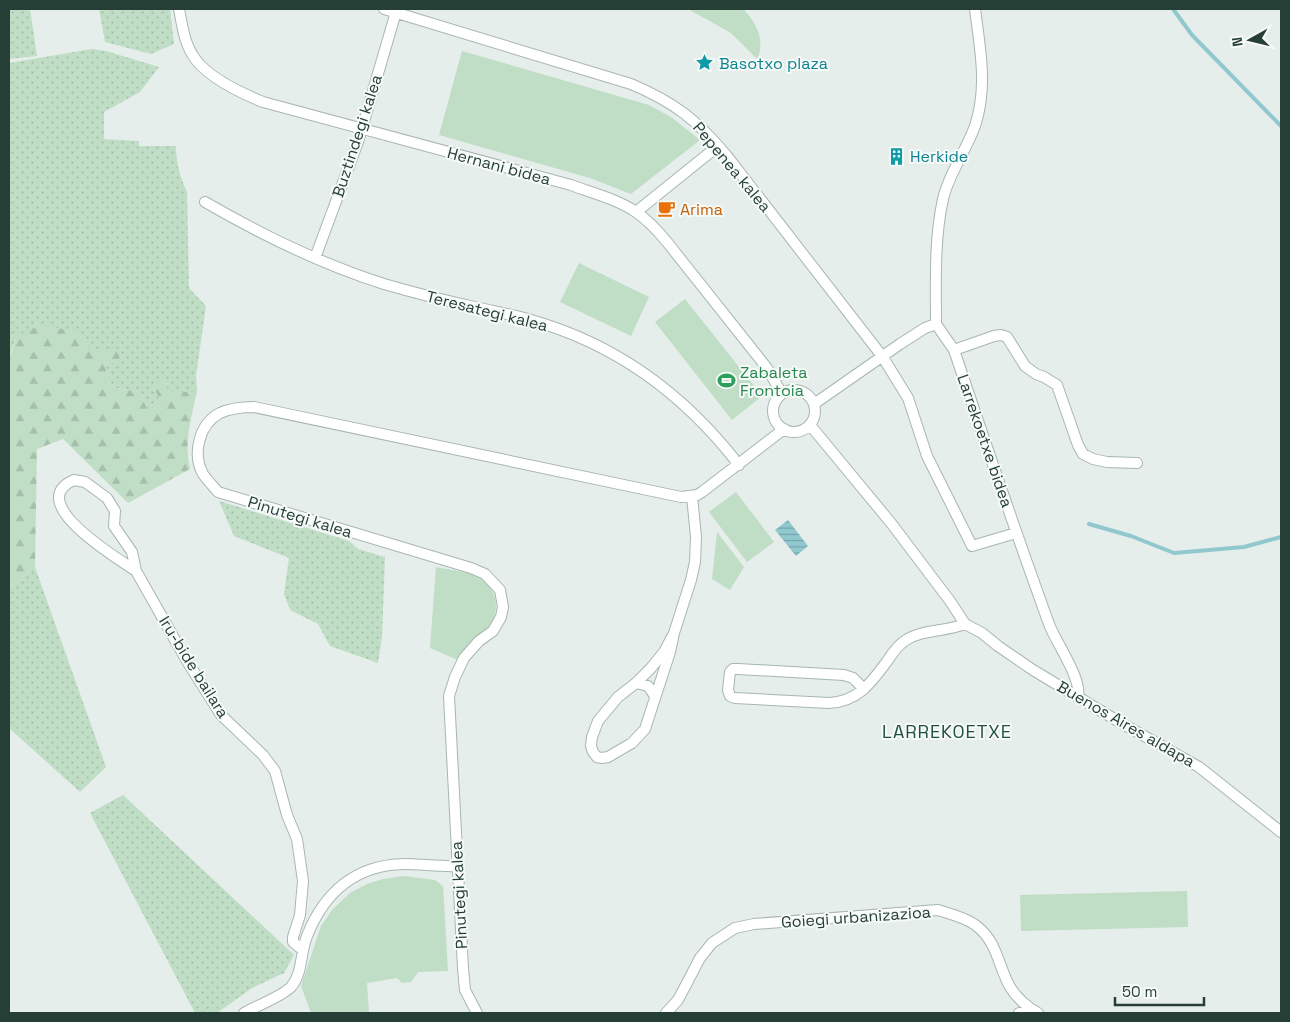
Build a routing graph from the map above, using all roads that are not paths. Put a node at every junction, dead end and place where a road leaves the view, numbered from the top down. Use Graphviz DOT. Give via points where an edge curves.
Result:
graph roads {
  1 [pos="179,9"];
  2 [pos="384,9"];
  3 [pos="975,9"];
  4 [pos="396,12"];
  5 [pos="362,128"];
  6 [pos="718,146"];
  7 [pos="205,202"];
  8 [pos="636,212"];
  9 [pos="315,258"];
  10 [pos="936,324"];
  11 [pos="954,350"];
  12 [pos="882,356"];
  13 [pos="782,394"];
  14 [pos="814,404"];
  15 [pos="810,424"];
  16 [pos="784,430"];
  17 [pos="1137,463"];
  18 [pos="739,465"];
  19 [pos="692,496"];
  20 [pos="1016,533"];
  21 [pos="136,571"];
  22 [pos="965,624"];
  23 [pos="674,634"];
  24 [pos="636,683"];
  25 [pos="864,689"];
  26 [pos="655,696"];
  27 [pos="1078,697"];
  28 [pos="1281,832"];
  29 [pos="458,866"];
  30 [pos="303,950"];
  31 [pos="1035,1012"];
  32 [pos="244,1013"];
  33 [pos="477,1013"];
  34 [pos="666,1013"];
  35 [pos="1019,1013"];
  1 -- 5 [label="street, Hernani bidea" via="192,56 236,91 263,102"];
  2 -- 4 [label="street, Pepenea kalea"];
  3 -- 10 [label="street" via="983,81 981,105 943,198 937,236"];
  4 -- 5 [label="street, Buztindegi kalea"];
  4 -- 6 [label="street, Pepenea kalea" via="631,84 689,116"];
  5 -- 8 [label="street, Hernani bidea" via="571,185"];
  5 -- 9 [label="street, Buztindegi kalea"];
  6 -- 8 [label="street"];
  6 -- 12 [label="street, Pepenea kalea"];
  7 -- 9 [label="street, Teresategi kalea"];
  8 -- 13 [label="street, Hernani bidea" via="679,256 767,368"];
  9 -- 18 [label="street, Teresategi kalea" via="383,283 530,319 575,334 614,353 649,376 704,423"];
  10 -- 11 [label="street, Larrekoetxe bidea"];
  10 -- 12 [label="street"];
  11 -- 17 [label="street" via="994,336 1007,337 1025,366 1057,385 1083,454 1107,462"];
  11 -- 20 [label="street, Larrekoetxe bidea"];
  12 -- 14 [label="street"];
  12 -- 20 [label="street, Pepenea kalea" via="908,398 927,456 972,546"];
  13 -- 14 [label="street" via="800,391"];
  13 -- 16 [label="street" via="773,410 776,421"];
  14 -- 15 [label="street" via="814,418"];
  15 -- 16 [label="street" via="798,432"];
  15 -- 22 [label="street, Buenos Aires aldapa" via="891,523"];
  16 -- 18 [label="street"];
  18 -- 19 [label="street"];
  19 -- 23 [label="street" via="695,562"];
  19 -- 29 [label="street, Pinutegi kalea" via="678,497 254,407 220,413 207,423 198,442 198,457 203,474 218,492 471,568 485,574 500,590 503,607 494,632 479,641 464,658 449,696"];
  20 -- 27 [label="street, Larrekoetxe bidea" via="1053,633 1077,681"];
  21 -- 21 [label="street, Iru-bide bailara" via="84,534 65,515 58,499 66,483 74,480 85,482 107,498 116,511 114,526 132,552"];
  21 -- 30 [label="street, Iru-bide bailara" via="222,716 275,770 297,839 303,881 300,915 293,937"];
  22 -- 25 [label="street" via="907,639"];
  22 -- 27 [label="street, Buenos Aires aldapa"];
  23 -- 24 [label="street" via="664,652"];
  23 -- 26 [label="street"];
  24 -- 26 [label="street" via="648,686"];
  24 -- 26 [label="street" via="618,697 598,721 591,746 597,757 608,757 640,736"];
  25 -- 25 [label="street" via="853,678 844,675 733,669 728,690 735,698 829,703 842,702"];
  27 -- 28 [label="street, Buenos Aires aldapa" via="1199,766"];
  29 -- 30 [label="street" via="385,866 350,880 320,908"];
  29 -- 33 [label="street, Pinutegi kalea" via="465,990"];
  30 -- 32 [label="street" via="296,980 289,989"];
  31 -- 34 [label="street, Goiegi urbanizazioa" via="1010,987 995,948 985,934 960,917 938,910 735,928 712,942 678,1000"];
  31 -- 35 [label="street"];
}
